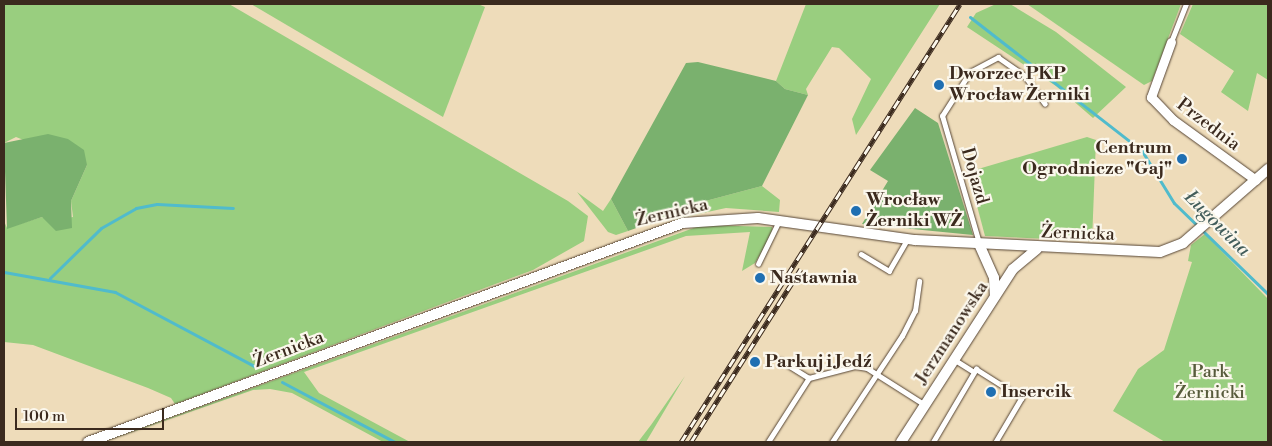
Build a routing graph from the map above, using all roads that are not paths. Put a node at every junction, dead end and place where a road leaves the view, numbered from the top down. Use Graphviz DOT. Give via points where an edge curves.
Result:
graph roads {
  1 [pos="1186,4"];
  2 [pos="1171,42"];
  3 [pos="1045,104"];
  4 [pos="1268,169"];
  5 [pos="1256,180"];
  6 [pos="779,220"];
  7 [pos="908,239"];
  8 [pos="979,244"];
  9 [pos="1037,249"];
  10 [pos="861,254"];
  11 [pos="758,264"];
  12 [pos="919,281"];
  13 [pos="995,297"];
  14 [pos="780,360"];
  15 [pos="954,360"];
  16 [pos="974,372"];
  17 [pos="877,374"];
  18 [pos="809,378"];
  19 [pos="925,405"];
  20 [pos="88,442"];
  21 [pos="768,442"];
  22 [pos="832,442"];
  23 [pos="901,442"];
  24 [pos="933,442"];
  25 [pos="996,442"];
  1 -- 2 [label="lane, Przednia"];
  2 -- 5 [label="street, Przednia" via="1152,96 1155,102 1173,120"];
  3 -- 8 [label="lane, Dojazd" via="1025,76 998,57 970,72 942,116"];
  4 -- 5 [label="street, Żernicka"];
  5 -- 9 [label="street, Żernicka" via="1174,249 1160,252"];
  6 -- 7 [label="street, Żernicka"];
  6 -- 11 [label="lane"];
  6 -- 20 [label="street, Żernicka" via="716,218 651,232"];
  7 -- 8 [label="street, Żernicka"];
  7 -- 10 [label="lane" via="889,271"];
  8 -- 9 [label="street, Żernicka"];
  8 -- 13 [label="street" via="994,278"];
  9 -- 13 [label="street, Jerzmanowska" via="1013,269"];
  12 -- 17 [label="lane" via="915,311"];
  13 -- 15 [label="street, Jerzmanowska"];
  14 -- 18 [label="lane"];
  15 -- 16 [label="lane"];
  15 -- 19 [label="street, Jerzmanowska"];
  16 -- 24 [label="lane"];
  16 -- 25 [label="lane" via="976,369 1022,398"];
  17 -- 18 [label="lane" via="855,366"];
  17 -- 19 [label="lane"];
  17 -- 22 [label="lane"];
  18 -- 21 [label="lane"];
  19 -- 23 [label="street, Jerzmanowska"];
}
